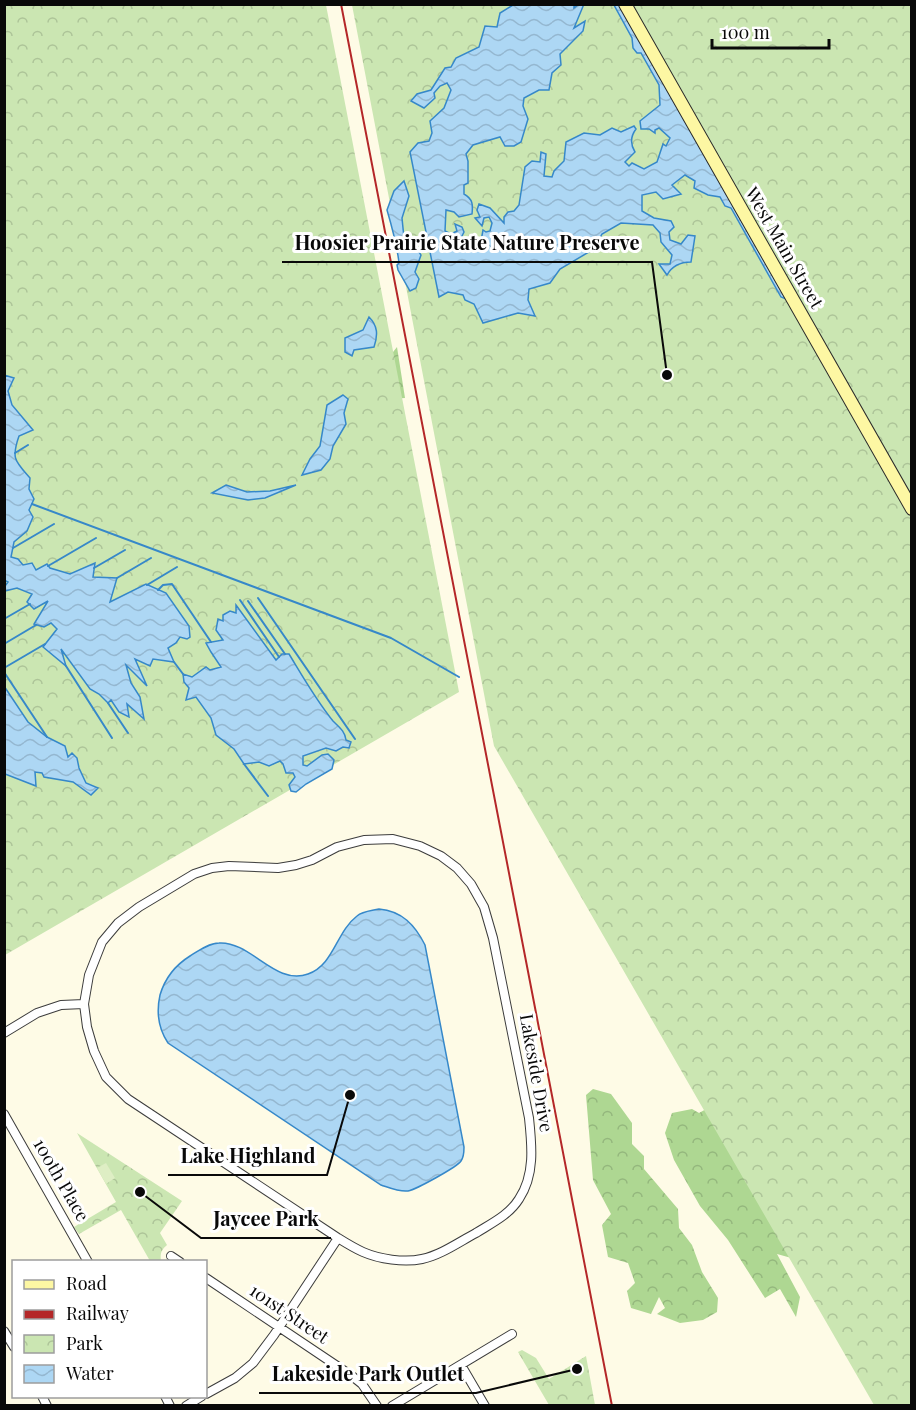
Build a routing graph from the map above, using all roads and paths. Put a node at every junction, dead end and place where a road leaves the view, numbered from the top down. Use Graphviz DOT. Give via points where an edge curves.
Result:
graph roads {
  1 [pos="625,4"];
  2 [pos="912,509"];
  3 [pos="84,1004"];
  4 [pos="4,1033"];
  5 [pos="4,1114"];
  6 [pos="338,1238"];
  7 [pos="171,1256"];
  8 [pos="87,1260"];
  9 [pos="177,1260"];
  10 [pos="207,1279"];
  11 [pos="280,1327"];
  12 [pos="4,1330"];
  13 [pos="512,1334"];
  14 [pos="12,1344"];
  15 [pos="461,1365"];
  16 [pos="207,1393"];
  17 [pos="199,1398"];
  18 [pos="186,1406"];
  19 [pos="377,1406"];
  20 [pos="392,1406"];
  21 [pos="485,1406"];
  1 -- 2 [label="street, West Main Street"];
  3 -- 4 [label="street" via="62,1005 37,1013"];
  3 -- 6 [label="street, Lakeside Drive" via="94,1051 106,1077 128,1099"];
  3 -- 6 [label="street, Lakeside Drive" via="89,975 102,942 118,923 194,874 229,866 296,865 337,847 364,840 393,839 420,846 457,868 484,907 493,938 529,1118 532,1147 527,1182 504,1216 423,1259 385,1258"];
  5 -- 8 [label="street, 100th Place"];
  6 -- 11 [label="street"];
  7 -- 9 [label="street"];
  10 -- 11 [label="street, 101st Street"];
  11 -- 16 [label="street" via="254,1363"];
  11 -- 19 [label="street, 101st Street" via="362,1384"];
  12 -- 14 [label="street"];
  13 -- 15 [label="street"];
  15 -- 20 [label="street"];
  15 -- 21 [label="street"];
  17 -- 18 [label="street"];
}
